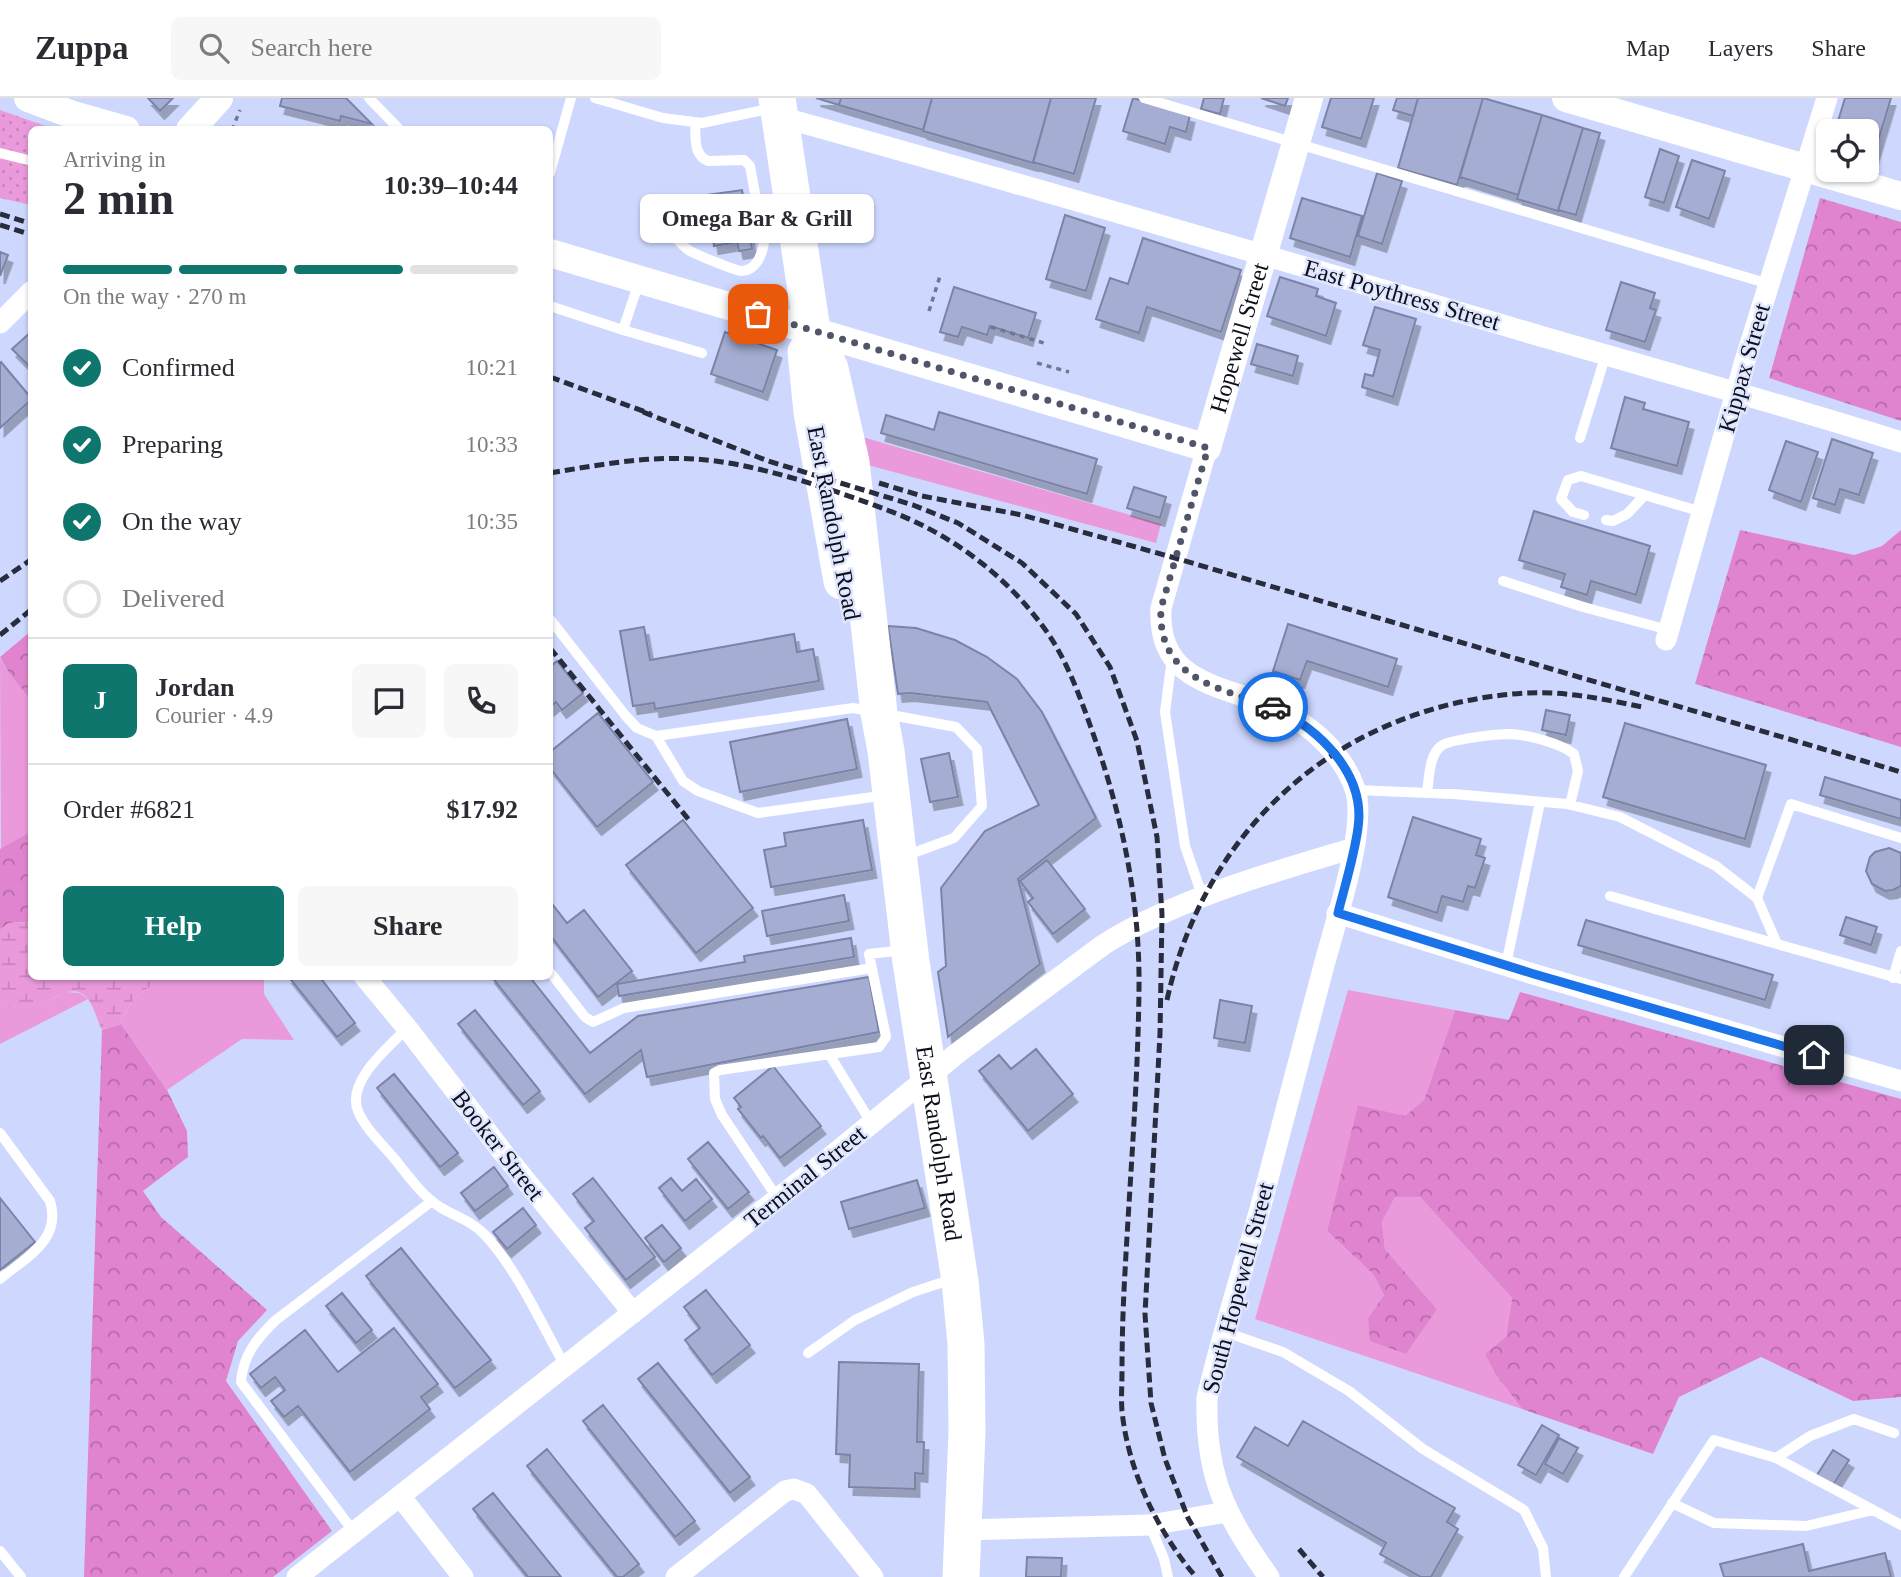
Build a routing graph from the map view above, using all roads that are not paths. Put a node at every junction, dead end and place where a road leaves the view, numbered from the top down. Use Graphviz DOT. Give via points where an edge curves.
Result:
graph roads {
  1 [pos="28,98"];
  2 [pos="369,98"];
  3 [pos="571,98"];
  4 [pos="595,98"];
  5 [pos="1144,98"];
  6 [pos="1308,98"];
  7 [pos="1566,98"];
  8 [pos="1827,98"];
  9 [pos="229,104"];
  10 [pos="779,107"];
  11 [pos="695,122"];
  12 [pos="112,126"];
  13 [pos="196,126"];
  14 [pos="396,126"];
  15 [pos="1295,143"];
  16 [pos="0,153"];
  17 [pos="28,161"];
  18 [pos="553,162"];
  19 [pos="1805,168"];
  20 [pos="1901,196"];
  21 [pos="671,231"];
  22 [pos="553,254"];
  23 [pos="1263,254"];
  24 [pos="640,280"];
  25 [pos="1769,284"];
  26 [pos="28,295"];
  27 [pos="553,307"];
  28 [pos="0,323"];
  29 [pos="623,330"];
  30 [pos="812,330"];
  31 [pos="702,353"];
  32 [pos="1606,354"];
  33 [pos="1736,391"];
  34 [pos="1580,438"];
  35 [pos="1901,442"];
  36 [pos="1208,448"];
  37 [pos="1645,495"];
  38 [pos="1702,512"];
  39 [pos="1584,515"];
  40 [pos="1606,520"];
  41 [pos="1503,581"];
  42 [pos="553,623"];
  43 [pos="1668,635"];
  44 [pos="1172,658"];
  45 [pos="879,713"];
  46 [pos="656,736"];
  47 [pos="1355,790"];
  48 [pos="1427,793"];
  49 [pos="892,794"];
  50 [pos="1540,802"];
  51 [pos="1570,805"];
  52 [pos="1901,838"];
  53 [pos="1354,848"];
  54 [pos="899,858"];
  55 [pos="1610,895"];
  56 [pos="1203,898"];
  57 [pos="1757,898"];
  58 [pos="1338,913"];
  59 [pos="1777,944"];
  60 [pos="910,949"];
  61 [pos="1901,951"];
  62 [pos="1506,965"];
  63 [pos="872,968"];
  64 [pos="553,976"];
  65 [pos="1897,979"];
  66 [pos="367,980"];
  67 [pos="407,1028"];
  68 [pos="829,1054"];
  69 [pos="929,1077"];
  70 [pos="1901,1081"];
  71 [pos="872,1124"];
  72 [pos="0,1133"];
  73 [pos="778,1199"];
  74 [pos="432,1201"];
  75 [pos="959,1277"];
  76 [pos="0,1279"];
  77 [pos="633,1313"];
  78 [pos="1225,1332"];
  79 [pos="808,1353"];
  80 [pos="565,1366"];
  81 [pos="1894,1433"];
  82 [pos="1776,1458"];
  83 [pos="400,1496"];
  84 [pos="1672,1503"];
  85 [pos="1873,1510"];
  86 [pos="1227,1511"];
  87 [pos="1150,1525"];
  88 [pos="1901,1525"];
  89 [pos="963,1530"];
  90 [pos="354,1532"];
  91 [pos="0,1551"];
  92 [pos="21,1577"];
  93 [pos="296,1577"];
  94 [pos="463,1577"];
  95 [pos="676,1577"];
  96 [pos="873,1577"];
  97 [pos="961,1577"];
  98 [pos="1168,1577"];
  99 [pos="1269,1577"];
  100 [pos="1546,1577"];
  101 [pos="1624,1577"];
  1 -- 12 [label="street"];
  2 -- 14 [label="lane"];
  3 -- 18 [label="lane"];
  4 -- 11 [label="lane" via="663,118"];
  5 -- 15 [label="lane"];
  6 -- 15 [label="street, Hopewell Street"];
  7 -- 19 [label="street"];
  8 -- 19 [label="street, Kippax Street"];
  9 -- 13 [label="street"];
  10 -- 11 [label="lane"];
  10 -- 23 [label="street, East Poythress Street"];
  10 -- 30 [label="highway, East Randolph Road"];
  11 -- 21 [label="lane" via="698,155 703,159 744,160 750,166 762,253 750,268 741,271 689,250"];
  15 -- 23 [label="street, Hopewell Street"];
  15 -- 25 [label="lane"];
  16 -- 17 [label="lane"];
  19 -- 20 [label="street"];
  19 -- 25 [label="street, Kippax Street"];
  22 -- 24 [label="street"];
  23 -- 32 [label="street, East Poythress Street"];
  23 -- 36 [label="street, Hopewell Street"];
  24 -- 29 [label="lane"];
  24 -- 30 [label="street"];
  25 -- 33 [label="street, Kippax Street"];
  26 -- 28 [label="street"];
  27 -- 29 [label="lane"];
  29 -- 31 [label="lane"];
  30 -- 36 [label="street"];
  30 -- 45 [label="highway, East Randolph Road" via="830,369 851,461"];
  32 -- 33 [label="street, East Poythress Street"];
  32 -- 34 [label="lane"];
  33 -- 35 [label="street, East Poythress Street"];
  33 -- 38 [label="street, Kippax Street"];
  36 -- 44 [label="street, Hopewell Street" via="1161,608 1160,627"];
  37 -- 38 [label="lane"];
  37 -- 39 [label="lane" via="1581,476 1568,480 1561,499 1573,512"];
  37 -- 40 [label="lane" via="1627,514 1613,522"];
  38 -- 43 [label="street, Kippax Street"];
  41 -- 43 [label="lane"];
  42 -- 46 [label="lane" via="625,715"];
  44 -- 47 [label="street" via="1186,672 1217,688 1297,719 1335,753"];
  44 -- 56 [label="lane" via="1165,712 1185,846"];
  45 -- 46 [label="lane" via="853,708"];
  45 -- 49 [label="highway, East Randolph Road"];
  45 -- 54 [label="lane" via="956,727 977,749 982,806 954,838"];
  46 -- 49 [label="lane" via="683,781 758,813"];
  47 -- 48 [label="lane"];
  47 -- 53 [label="street" via="1359,818"];
  48 -- 50 [label="lane"];
  48 -- 51 [label="lane" via="1434,754 1441,746 1511,734 1555,744 1574,754 1578,771"];
  49 -- 54 [label="highway, East Randolph Road"];
  50 -- 51 [label="lane"];
  50 -- 62 [label="lane"];
  51 -- 57 [label="lane" via="1620,817 1716,866"];
  52 -- 57 [label="lane" via="1791,804"];
  53 -- 56 [label="street, Terminal Street"];
  53 -- 58 [label="street, South Hopewell Street"];
  54 -- 60 [label="highway, East Randolph Road"];
  55 -- 59 [label="lane"];
  56 -- 69 [label="street, Terminal Street" via="1103,945"];
  57 -- 59 [label="lane"];
  58 -- 62 [label="street"];
  58 -- 78 [label="street, South Hopewell Street"];
  59 -- 65 [label="lane"];
  60 -- 63 [label="lane" via="869,954"];
  60 -- 69 [label="highway, East Randolph Road"];
  61 -- 65 [label="lane"];
  62 -- 70 [label="street"];
  63 -- 64 [label="lane" via="624,1008 593,1021 584,1017"];
  63 -- 68 [label="lane" via="886,1038 879,1047"];
  66 -- 67 [label="street, Booker Street"];
  67 -- 74 [label="lane" via="367,1070 356,1108 367,1127"];
  67 -- 77 [label="street, Booker Street"];
  68 -- 71 [label="lane"];
  68 -- 73 [label="lane" via="714,1073 715,1098 722,1115"];
  69 -- 71 [label="street, Terminal Street"];
  69 -- 75 [label="highway, East Randolph Road"];
  71 -- 73 [label="street, Terminal Street"];
  72 -- 76 [label="lane" via="53,1211 44,1242"];
  73 -- 77 [label="street, Terminal Street"];
  74 -- 80 [label="lane" via="464,1218 499,1250"];
  74 -- 90 [label="lane" via="276,1320 256,1339 242,1367 241,1382"];
  75 -- 79 [label="lane" via="913,1292 855,1320"];
  75 -- 89 [label="highway, East Randolph Road" via="967,1394"];
  77 -- 80 [label="street, Terminal Street"];
  78 -- 86 [label="street, South Hopewell Street" via="1207,1398 1206,1428 1217,1488"];
  78 -- 100 [label="lane" via="1283,1352 1349,1391 1423,1449 1524,1510 1543,1548"];
  80 -- 83 [label="street, Terminal Street"];
  81 -- 82 [label="lane" via="1854,1419 1810,1436"];
  82 -- 84 [label="lane" via="1714,1440"];
  82 -- 85 [label="lane"];
  83 -- 90 [label="street, Terminal Street"];
  83 -- 94 [label="street"];
  84 -- 85 [label="lane" via="1714,1523 1807,1526"];
  84 -- 101 [label="lane"];
  85 -- 88 [label="lane"];
  86 -- 87 [label="street"];
  86 -- 99 [label="street, South Hopewell Street"];
  87 -- 89 [label="street"];
  87 -- 98 [label="lane"];
  89 -- 97 [label="highway, East Randolph Road"];
  90 -- 93 [label="street, Terminal Street"];
  91 -- 92 [label="lane"];
  95 -- 96 [label="street" via="785,1491 794,1489 807,1494"];
}
